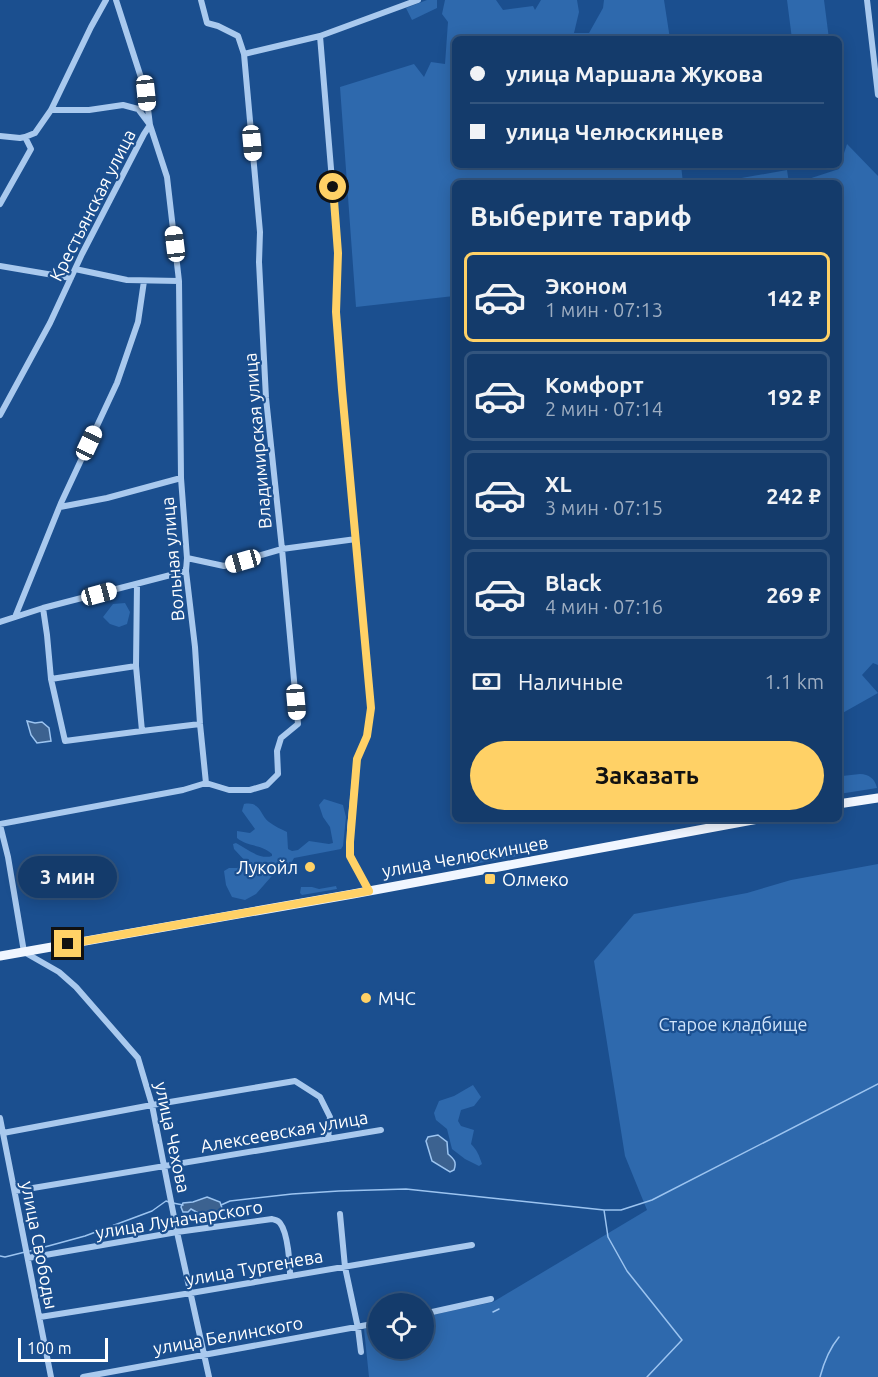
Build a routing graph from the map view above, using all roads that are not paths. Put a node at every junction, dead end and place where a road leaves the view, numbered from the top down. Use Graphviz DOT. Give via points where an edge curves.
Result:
graph roads {
  1 [pos="106,0"];
  2 [pos="116,0"];
  3 [pos="201,0"];
  4 [pos="418,0"];
  5 [pos="867,0"];
  6 [pos="320,36"];
  7 [pos="244,54"];
  8 [pos="878,95"];
  9 [pos="51,110"];
  10 [pos="150,125"];
  11 [pos="0,136"];
  12 [pos="25,137"];
  13 [pos="0,204"];
  14 [pos="0,266"];
  15 [pos="75,270"];
  16 [pos="71,278"];
  17 [pos="144,281"];
  18 [pos="179,281"];
  19 [pos="0,415"];
  20 [pos="181,478"];
  21 [pos="60,507"];
  22 [pos="356,539"];
  23 [pos="282,549"];
  24 [pos="187,558"];
  25 [pos="186,571"];
  26 [pos="137,584"];
  27 [pos="43,608"];
  28 [pos="15,617"];
  29 [pos="0,622"];
  30 [pos="136,666"];
  31 [pos="51,679"];
  32 [pos="200,724"];
  33 [pos="142,731"];
  34 [pos="206,783"];
  35 [pos="878,798"];
  36 [pos="842,803"];
  37 [pos="742,822"];
  38 [pos="0,824"];
  39 [pos="4,857"];
  40 [pos="369,891"];
  41 [pos="24,952"];
  42 [pos="0,957"];
  43 [pos="152,1105"];
  44 [pos="0,1118"];
  45 [pos="381,1130"];
  46 [pos="3,1133"];
  47 [pos="328,1139"];
  48 [pos="165,1166"];
  49 [pos="15,1191"];
  50 [pos="340,1214"];
  51 [pos="177,1232"];
  52 [pos="472,1245"];
  53 [pos="28,1258"];
  54 [pos="345,1267"];
  55 [pos="290,1276"];
  56 [pos="191,1293"];
  57 [pos="491,1299"];
  58 [pos="434,1312"];
  59 [pos="40,1317"];
  60 [pos="368,1326"];
  61 [pos="358,1328"];
  62 [pos="361,1352"];
  63 [pos="204,1355"];
  64 [pos="51,1377"];
  65 [pos="83,1377"];
  66 [pos="209,1377"];
  1 -- 9 [label="street"];
  2 -- 10 [label="street, Крестьянская улица" via="146,93"];
  3 -- 7 [label="street, Владимирская улица" via="207,23 238,36"];
  4 -- 6 [label="street"];
  5 -- 8 [label="street"];
  6 -- 7 [label="street"];
  6 -- 22 [label="street" via="338,253 336,312"];
  7 -- 23 [label="street, Владимирская улица" via="260,232 266,398"];
  9 -- 10 [label="street" via="123,105 138,109"];
  9 -- 12 [label="street" via="35,133"];
  10 -- 15 [label="street, Крестьянская улица"];
  10 -- 18 [label="street, Вольная улица" via="166,177"];
  11 -- 12 [label="street"];
  12 -- 13 [label="street" via="31,149"];
  14 -- 16 [label="street"];
  15 -- 16 [label="street, Крестьянская улица"];
  15 -- 17 [label="street"];
  16 -- 19 [label="street, Крестьянская улица"];
  17 -- 18 [label="street"];
  17 -- 21 [label="street" via="138,322 117,383"];
  18 -- 20 [label="street, Вольная улица"];
  20 -- 21 [label="street"];
  20 -- 24 [label="street, Вольная улица"];
  21 -- 28 [label="street"];
  22 -- 23 [label="street"];
  22 -- 40 [label="street" via="371,708 367,736 357,759 350,856"];
  23 -- 24 [label="street" via="224,566"];
  23 -- 34 [label="street, Владимирская улица" via="298,724 281,738 278,774 267,785 229,790"];
  24 -- 25 [label="street, Вольная улица"];
  25 -- 26 [label="street"];
  25 -- 32 [label="street, Вольная улица"];
  26 -- 27 [label="street"];
  26 -- 30 [label="street"];
  27 -- 28 [label="street"];
  27 -- 31 [label="street"];
  28 -- 29 [label="street"];
  30 -- 31 [label="street"];
  30 -- 33 [label="street"];
  31 -- 33 [label="street" via="64,741"];
  32 -- 33 [label="street"];
  32 -- 34 [label="street, Вольная улица"];
  34 -- 38 [label="street"];
  35 -- 36 [label="main road"];
  37 -- 40 [label="main road, улица Челюскинцев"];
  38 -- 39 [label="street"];
  39 -- 41 [label="street"];
  40 -- 41 [label="main road, улица Челюскинцев"];
  41 -- 42 [label="main road, улица Челюскинцев"];
  41 -- 43 [label="street, улица Чехова" via="76,987 138,1058"];
  43 -- 46 [label="street"];
  43 -- 47 [label="street" via="295,1081 320,1096 330,1117"];
  43 -- 48 [label="street, улица Чехова"];
  44 -- 46 [label="street, улица Свободы"];
  45 -- 47 [label="street, Алексеевская улица"];
  46 -- 49 [label="street, улица Свободы"];
  47 -- 48 [label="street, Алексеевская улица"];
  48 -- 49 [label="street, Алексеевская улица"];
  48 -- 51 [label="street, улица Чехова"];
  49 -- 53 [label="street, улица Свободы"];
  50 -- 54 [label="street"];
  51 -- 53 [label="street, улица Луначарского"];
  51 -- 55 [label="street, улица Луначарского" via="277,1220 286,1237"];
  51 -- 56 [label="street, улица Чехова"];
  52 -- 54 [label="street, улица Тургенева"];
  53 -- 59 [label="street, улица Свободы"];
  54 -- 55 [label="street, улица Тургенева"];
  54 -- 61 [label="street"];
  55 -- 56 [label="street, улица Тургенева"];
  56 -- 59 [label="street, улица Тургенева"];
  56 -- 63 [label="street, улица Чехова"];
  57 -- 58 [label="street"];
  59 -- 64 [label="street, улица Свободы"];
  60 -- 61 [label="street, улица Белинского"];
  61 -- 62 [label="street"];
  61 -- 63 [label="street, улица Белинского"];
  63 -- 65 [label="street, улица Белинского"];
  63 -- 66 [label="street, улица Чехова"];
}
